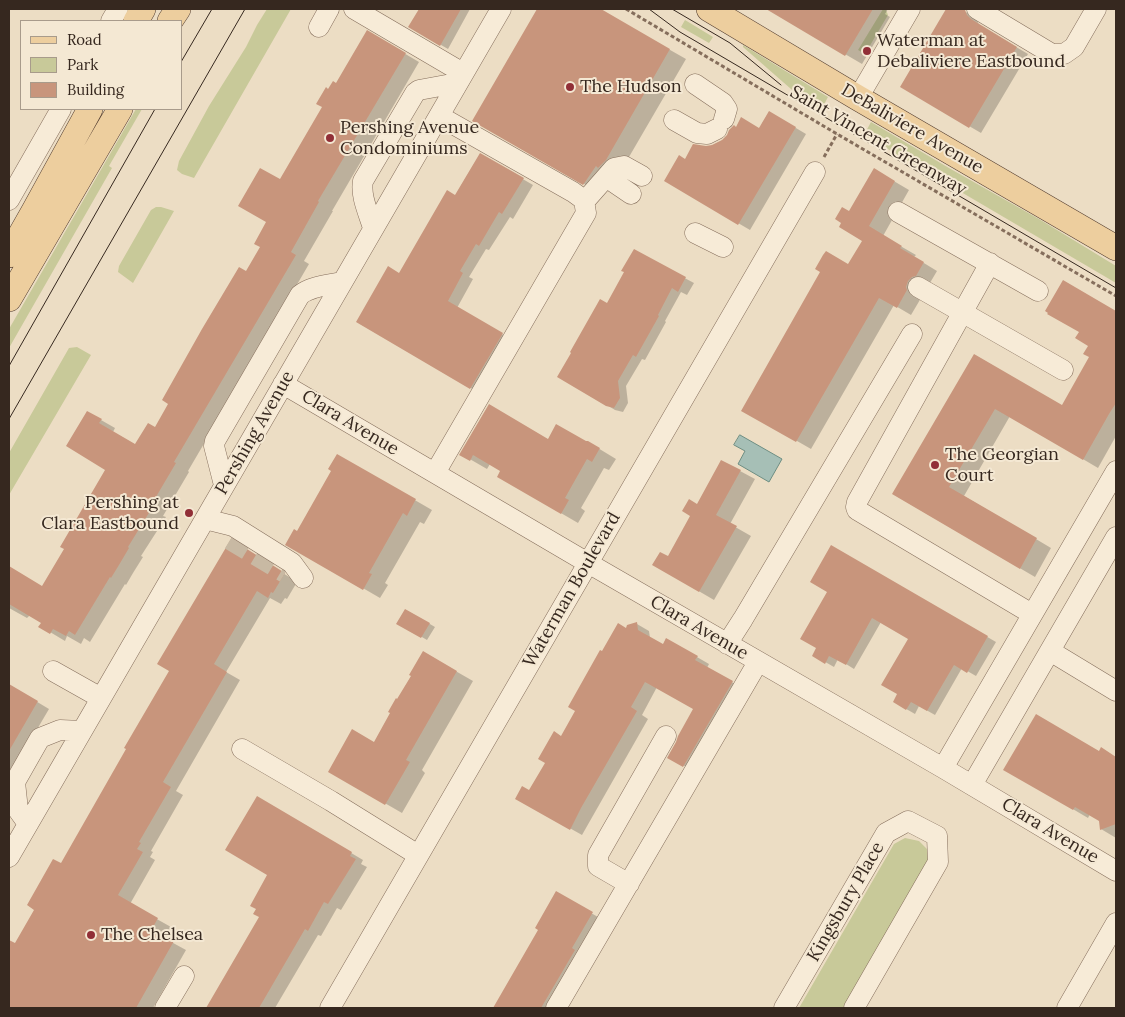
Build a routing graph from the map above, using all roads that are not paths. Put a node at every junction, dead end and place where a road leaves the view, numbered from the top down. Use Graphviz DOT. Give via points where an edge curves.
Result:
graph roads {
  1 [pos="118,9"];
  2 [pos="143,9"];
  3 [pos="178,9"];
  4 [pos="329,9"];
  5 [pos="354,9"];
  6 [pos="501,9"];
  7 [pos="709,9"];
  8 [pos="910,9"];
  9 [pos="977,9"];
  10 [pos="1096,9"];
  11 [pos="112,20"];
  12 [pos="137,20"];
  13 [pos="171,20"];
  14 [pos="318,27"];
  15 [pos="460,78"];
  16 [pos="695,84"];
  17 [pos="858,98"];
  18 [pos="60,110"];
  19 [pos="89,110"];
  20 [pos="119,110"];
  21 [pos="439,116"];
  22 [pos="674,120"];
  23 [pos="815,172"];
  24 [pos="642,176"];
  25 [pos="606,177"];
  26 [pos="631,194"];
  27 [pos="9,200"];
  28 [pos="584,202"];
  29 [pos="898,212"];
  30 [pos="373,228"];
  31 [pos="695,234"];
  32 [pos="723,247"];
  33 [pos="1116,248"];
  34 [pos="9,255"];
  35 [pos="990,263"];
  36 [pos="342,282"];
  37 [pos="918,287"];
  38 [pos="1038,291"];
  39 [pos="9,299"];
  40 [pos="963,313"];
  41 [pos="912,334"];
  42 [pos="1063,370"];
  43 [pos="283,384"];
  44 [pos="1116,471"];
  45 [pos="436,473"];
  46 [pos="224,485"];
  47 [pos="205,519"];
  48 [pos="1078,537"];
  49 [pos="230,540"];
  50 [pos="1113,550"];
  51 [pos="588,563"];
  52 [pos="285,573"];
  53 [pos="1032,614"];
  54 [pos="727,644"];
  55 [pos="1050,651"];
  56 [pos="758,662"];
  57 [pos="53,671"];
  58 [pos="1116,691"];
  59 [pos="101,698"];
  60 [pos="82,731"];
  61 [pos="666,736"];
  62 [pos="242,750"];
  63 [pos="942,768"];
  64 [pos="972,786"];
  65 [pos="28,824"];
  66 [pos="418,855"];
  67 [pos="9,856"];
  68 [pos="1116,871"];
  69 [pos="628,884"];
  70 [pos="1116,922"];
  71 [pos="184,976"];
  72 [pos="165,1008"];
  73 [pos="330,1008"];
  74 [pos="556,1008"];
  75 [pos="784,1008"];
  76 [pos="854,1008"];
  77 [pos="1066,1008"];
  1 -- 11 [label="street"];
  2 -- 12 [label="main road"];
  3 -- 13 [label="main road"];
  4 -- 14 [label="street"];
  5 -- 15 [label="street"];
  6 -- 15 [label="street, Pershing Avenue"];
  7 -- 17 [label="main road, DeBaliviere Avenue"];
  8 -- 17 [label="street"];
  9 -- 10 [label="street" via="1052,54 1064,54 1074,47"];
  15 -- 21 [label="street, Pershing Avenue"];
  15 -- 30 [label="street" via="415,93 363,181"];
  16 -- 22 [label="street" via="727,109 720,124 707,134 698,133"];
  17 -- 33 [label="main road, DeBaliviere Avenue"];
  18 -- 27 [label="street"];
  19 -- 34 [label="main road"];
  20 -- 39 [label="main road"];
  21 -- 28 [label="street" via="573,192"];
  21 -- 30 [label="street, Pershing Avenue"];
  23 -- 51 [label="street, Waterman Boulevard"];
  24 -- 25 [label="street" via="624,166 614,168"];
  25 -- 26 [label="street"];
  25 -- 28 [label="street"];
  28 -- 45 [label="street" via="586,213"];
  29 -- 35 [label="street"];
  30 -- 36 [label="street, Pershing Avenue"];
  31 -- 32 [label="street"];
  35 -- 38 [label="street"];
  35 -- 40 [label="street"];
  36 -- 43 [label="street, Pershing Avenue"];
  36 -- 46 [label="street" via="300,295 214,441"];
  37 -- 40 [label="street"];
  40 -- 42 [label="street"];
  40 -- 53 [label="street" via="856,507"];
  41 -- 54 [label="street"];
  43 -- 45 [label="street, Clara Avenue"];
  43 -- 46 [label="street, Pershing Avenue"];
  44 -- 48 [label="street"];
  45 -- 51 [label="street, Clara Avenue"];
  46 -- 47 [label="street, Pershing Avenue"];
  47 -- 49 [label="street"];
  47 -- 52 [label="street" via="234,526 292,563 303,578"];
  47 -- 59 [label="street, Pershing Avenue"];
  48 -- 50 [label="street"];
  48 -- 53 [label="street"];
  50 -- 55 [label="street"];
  51 -- 54 [label="street, Clara Avenue"];
  51 -- 66 [label="street, Waterman Boulevard"];
  53 -- 63 [label="street"];
  54 -- 56 [label="street, Clara Avenue"];
  55 -- 58 [label="street"];
  55 -- 64 [label="street"];
  56 -- 63 [label="street, Clara Avenue"];
  56 -- 69 [label="street"];
  57 -- 59 [label="street"];
  59 -- 60 [label="street, Pershing Avenue"];
  60 -- 65 [label="street, Pershing Avenue"];
  60 -- 65 [label="street" via="60,730 40,738 15,782 18,810"];
  61 -- 69 [label="street" via="598,855 598,866"];
  62 -- 66 [label="street"];
  63 -- 64 [label="street, Clara Avenue"];
  64 -- 68 [label="street, Clara Avenue"];
  65 -- 67 [label="street, Pershing Avenue"];
  66 -- 73 [label="street, Waterman Boulevard"];
  69 -- 74 [label="street"];
  70 -- 77 [label="street"];
  71 -- 72 [label="street"];
  75 -- 76 [label="street, Kingsbury Place" via="886,833 908,821 936,836 938,862"];
}
